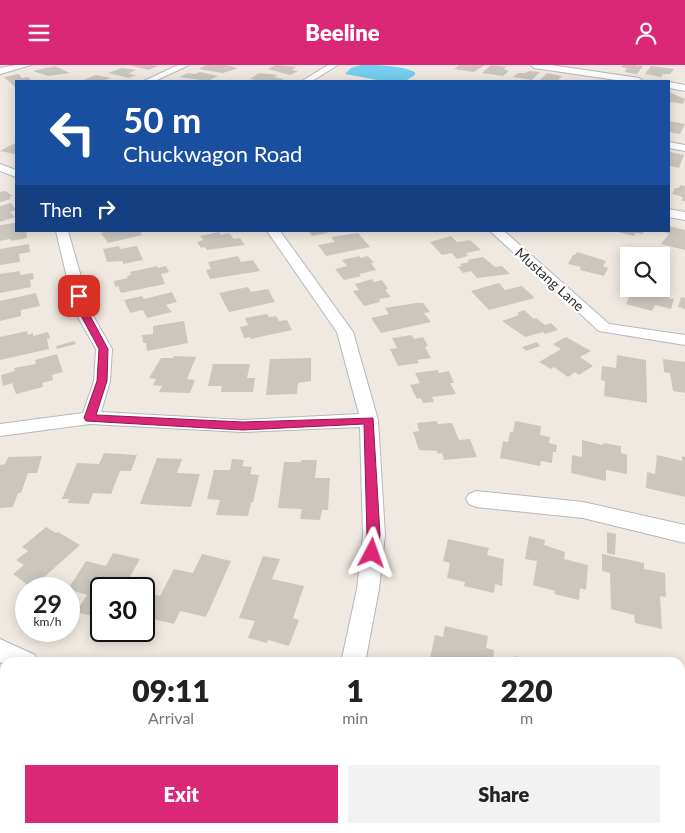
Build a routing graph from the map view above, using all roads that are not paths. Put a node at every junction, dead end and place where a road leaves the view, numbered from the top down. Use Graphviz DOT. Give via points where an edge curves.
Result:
graph roads {
  1 [pos="27,65"];
  2 [pos="185,65"];
  3 [pos="334,65"];
  4 [pos="534,65"];
  5 [pos="0,71"];
  6 [pos="309,79"];
  7 [pos="150,80"];
  8 [pos="632,80"];
  9 [pos="670,85"];
  10 [pos="685,88"];
  11 [pos="670,145"];
  12 [pos="685,148"];
  13 [pos="0,167"];
  14 [pos="15,174"];
  15 [pos="670,213"];
  16 [pos="685,216"];
  17 [pos="62,232"];
  18 [pos="274,232"];
  19 [pos="497,232"];
  20 [pos="604,327"];
  21 [pos="685,340"];
  22 [pos="90,418"];
  23 [pos="369,420"];
  24 [pos="0,430"];
  25 [pos="476,499"];
  26 [pos="685,534"];
  27 [pos="0,651"];
  28 [pos="13,657"];
  29 [pos="354,657"];
  1 -- 5 [label="street"];
  2 -- 7 [label="street"];
  3 -- 6 [label="street"];
  4 -- 8 [label="street"];
  9 -- 10 [label="street"];
  11 -- 12 [label="street"];
  13 -- 14 [label="street"];
  15 -- 16 [label="street"];
  17 -- 22 [label="street" via="83,312 104,349 102,381"];
  18 -- 23 [label="street" via="345,332"];
  19 -- 20 [label="street, Mustang Lane"];
  20 -- 21 [label="street"];
  22 -- 23 [label="street" via="243,426"];
  22 -- 24 [label="street"];
  23 -- 29 [label="street" via="374,535 368,589"];
  25 -- 26 [label="street" via="583,510"];
  27 -- 28 [label="street"];
}
